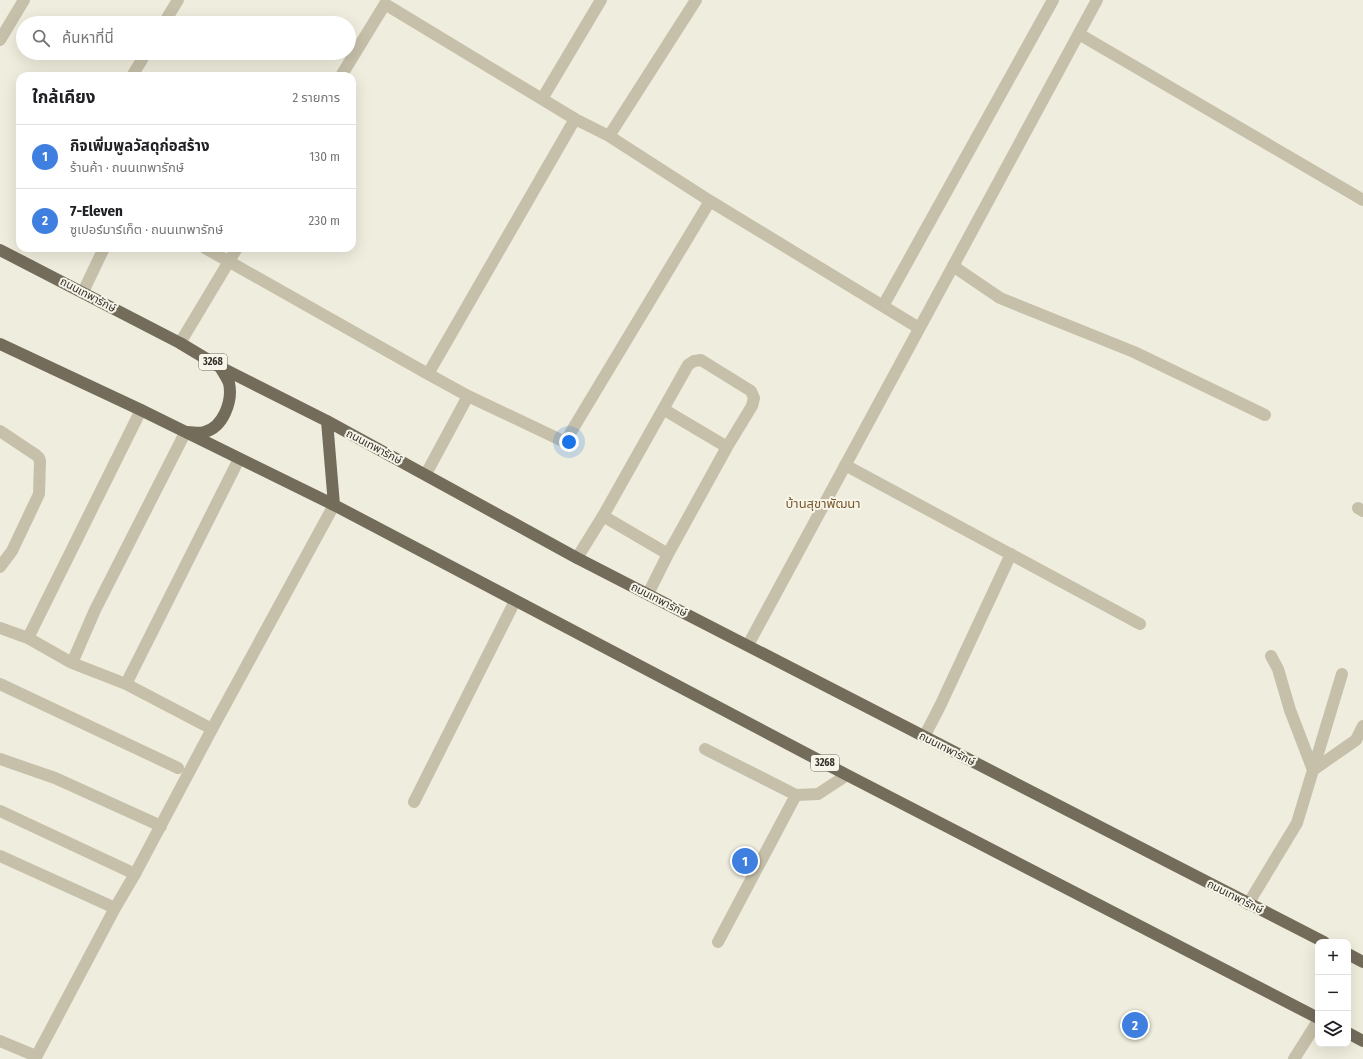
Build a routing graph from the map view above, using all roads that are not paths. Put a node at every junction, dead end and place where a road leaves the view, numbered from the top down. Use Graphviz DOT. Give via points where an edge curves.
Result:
graph roads {
  1 [pos="24,0"];
  2 [pos="178,0"];
  3 [pos="601,0"];
  4 [pos="696,0"];
  5 [pos="1053,0"];
  6 [pos="1097,0"];
  7 [pos="381,2"];
  8 [pos="168,16"];
  9 [pos="1078,34"];
  10 [pos="0,40"];
  11 [pos="356,48"];
  12 [pos="142,60"];
  13 [pos="350,60"];
  14 [pos="134,72"];
  15 [pos="343,72"];
  16 [pos="542,99"];
  17 [pos="575,118"];
  18 [pos="609,136"];
  19 [pos="1363,200"];
  20 [pos="710,201"];
  21 [pos="0,250"];
  22 [pos="102,252"];
  23 [pos="212,252"];
  24 [pos="235,252"];
  25 [pos="229,261"];
  26 [pos="953,266"];
  27 [pos="83,292"];
  28 [pos="883,306"];
  29 [pos="919,328"];
  30 [pos="0,344"];
  31 [pos="180,344"];
  32 [pos="220,367"];
  33 [pos="428,374"];
  34 [pos="468,396"];
  35 [pos="141,410"];
  36 [pos="663,410"];
  37 [pos="1265,415"];
  38 [pos="327,421"];
  39 [pos="0,432"];
  40 [pos="185,432"];
  41 [pos="727,447"];
  42 [pos="239,459"];
  43 [pos="845,465"];
  44 [pos="426,474"];
  45 [pos="334,505"];
  46 [pos="603,516"];
  47 [pos="668,554"];
  48 [pos="1011,554"];
  49 [pos="577,558"];
  50 [pos="0,566"];
  51 [pos="648,594"];
  52 [pos="515,601"];
  53 [pos="1140,624"];
  54 [pos="0,628"];
  55 [pos="28,638"];
  56 [pos="748,645"];
  57 [pos="1271,656"];
  58 [pos="72,663"];
  59 [pos="1342,674"];
  60 [pos="0,684"];
  61 [pos="126,684"];
  62 [pos="1363,726"];
  63 [pos="212,729"];
  64 [pos="924,737"];
  65 [pos="705,749"];
  66 [pos="0,759"];
  67 [pos="178,768"];
  68 [pos="1314,770"];
  69 [pos="847,775"];
  70 [pos="796,795"];
  71 [pos="414,802"];
  72 [pos="0,811"];
  73 [pos="161,826"];
  74 [pos="0,856"];
  75 [pos="135,874"];
  76 [pos="1248,904"];
  77 [pos="115,908"];
  78 [pos="1318,939"];
  79 [pos="718,942"];
  80 [pos="1351,956"];
  81 [pos="1363,962"];
  82 [pos="1315,1018"];
  83 [pos="1315,1025"];
  84 [pos="1351,1035"];
  85 [pos="0,1041"];
  86 [pos="1363,1041"];
  87 [pos="36,1057"];
  88 [pos="1294,1059"];
  1 -- 10 [label="street"];
  2 -- 8 [label="street"];
  3 -- 16 [label="street"];
  4 -- 18 [label="street"];
  5 -- 28 [label="street"];
  6 -- 9 [label="street"];
  7 -- 11 [label="street"];
  7 -- 16 [label="street"];
  9 -- 19 [label="street"];
  9 -- 26 [label="street"];
  12 -- 14 [label="street"];
  13 -- 15 [label="street"];
  16 -- 17 [label="street"];
  17 -- 18 [label="street"];
  17 -- 33 [label="street"];
  18 -- 20 [label="street"];
  20 -- 28 [label="street"];
  20 -- 34 [label="street" via="565,442"];
  21 -- 27 [label="main road, ถนนเทพารักษ์ / 3268"];
  22 -- 27 [label="street"];
  23 -- 25 [label="street"];
  24 -- 25 [label="street"];
  25 -- 31 [label="street"];
  25 -- 33 [label="street"];
  26 -- 29 [label="street"];
  26 -- 37 [label="street" via="1000,298 1134,352"];
  27 -- 31 [label="main road, ถนนเทพารักษ์ / 3268"];
  28 -- 29 [label="street"];
  29 -- 43 [label="street"];
  30 -- 35 [label="main road, 3268"];
  31 -- 32 [label="main road, ถนนเทพารักษ์ / 3268"];
  32 -- 38 [label="main road, ถนนเทพารักษ์ / 3268"];
  32 -- 40 [label="main road" via="229,383 230,398 221,420 204,432"];
  33 -- 34 [label="street"];
  34 -- 44 [label="street"];
  35 -- 40 [label="main road, 3268"];
  35 -- 55 [label="street"];
  36 -- 41 [label="street"];
  36 -- 41 [label="street" via="688,365 701,360 751,391 754,398 752,406"];
  36 -- 46 [label="street"];
  38 -- 44 [label="main road, ถนนเทพารักษ์ / 3268"];
  38 -- 45 [label="main road"];
  39 -- 50 [label="street" via="36,455 40,462 39,494 12,551"];
  40 -- 42 [label="main road, 3268"];
  40 -- 58 [label="street" via="95,610"];
  41 -- 47 [label="street"];
  42 -- 45 [label="main road, 3268"];
  42 -- 61 [label="street"];
  43 -- 48 [label="street"];
  43 -- 56 [label="street"];
  44 -- 49 [label="main road, ถนนเทพารักษ์ / 3268"];
  45 -- 52 [label="main road, 3268"];
  45 -- 63 [label="street"];
  46 -- 47 [label="street"];
  46 -- 49 [label="street"];
  47 -- 51 [label="street"];
  48 -- 53 [label="street"];
  48 -- 64 [label="street"];
  49 -- 51 [label="main road, ถนนเทพารักษ์ / 3268"];
  51 -- 56 [label="main road, ถนนเทพารักษ์ / 3268"];
  52 -- 69 [label="main road, 3268"];
  52 -- 71 [label="street"];
  54 -- 55 [label="street"];
  55 -- 58 [label="street"];
  56 -- 64 [label="main road, ถนนเทพารักษ์ / 3268"];
  57 -- 68 [label="street"];
  58 -- 61 [label="street"];
  59 -- 68 [label="street"];
  60 -- 67 [label="street"];
  61 -- 63 [label="street"];
  62 -- 68 [label="street" via="1356,740"];
  63 -- 73 [label="street"];
  64 -- 76 [label="main road, ถนนเทพารักษ์ / 3268"];
  65 -- 70 [label="street"];
  66 -- 73 [label="street" via="54,778"];
  68 -- 76 [label="street" via="1297,823"];
  69 -- 70 [label="street" via="818,794"];
  69 -- 82 [label="main road, 3268"];
  70 -- 79 [label="street"];
  72 -- 75 [label="street"];
  73 -- 75 [label="street"];
  74 -- 77 [label="street"];
  75 -- 77 [label="street"];
  76 -- 78 [label="main road, ถนนเทพารักษ์ / 3268"];
  77 -- 87 [label="street"];
  80 -- 81 [label="main road"];
  83 -- 88 [label="street"];
  84 -- 86 [label="main road"];
  85 -- 87 [label="street"];
}
